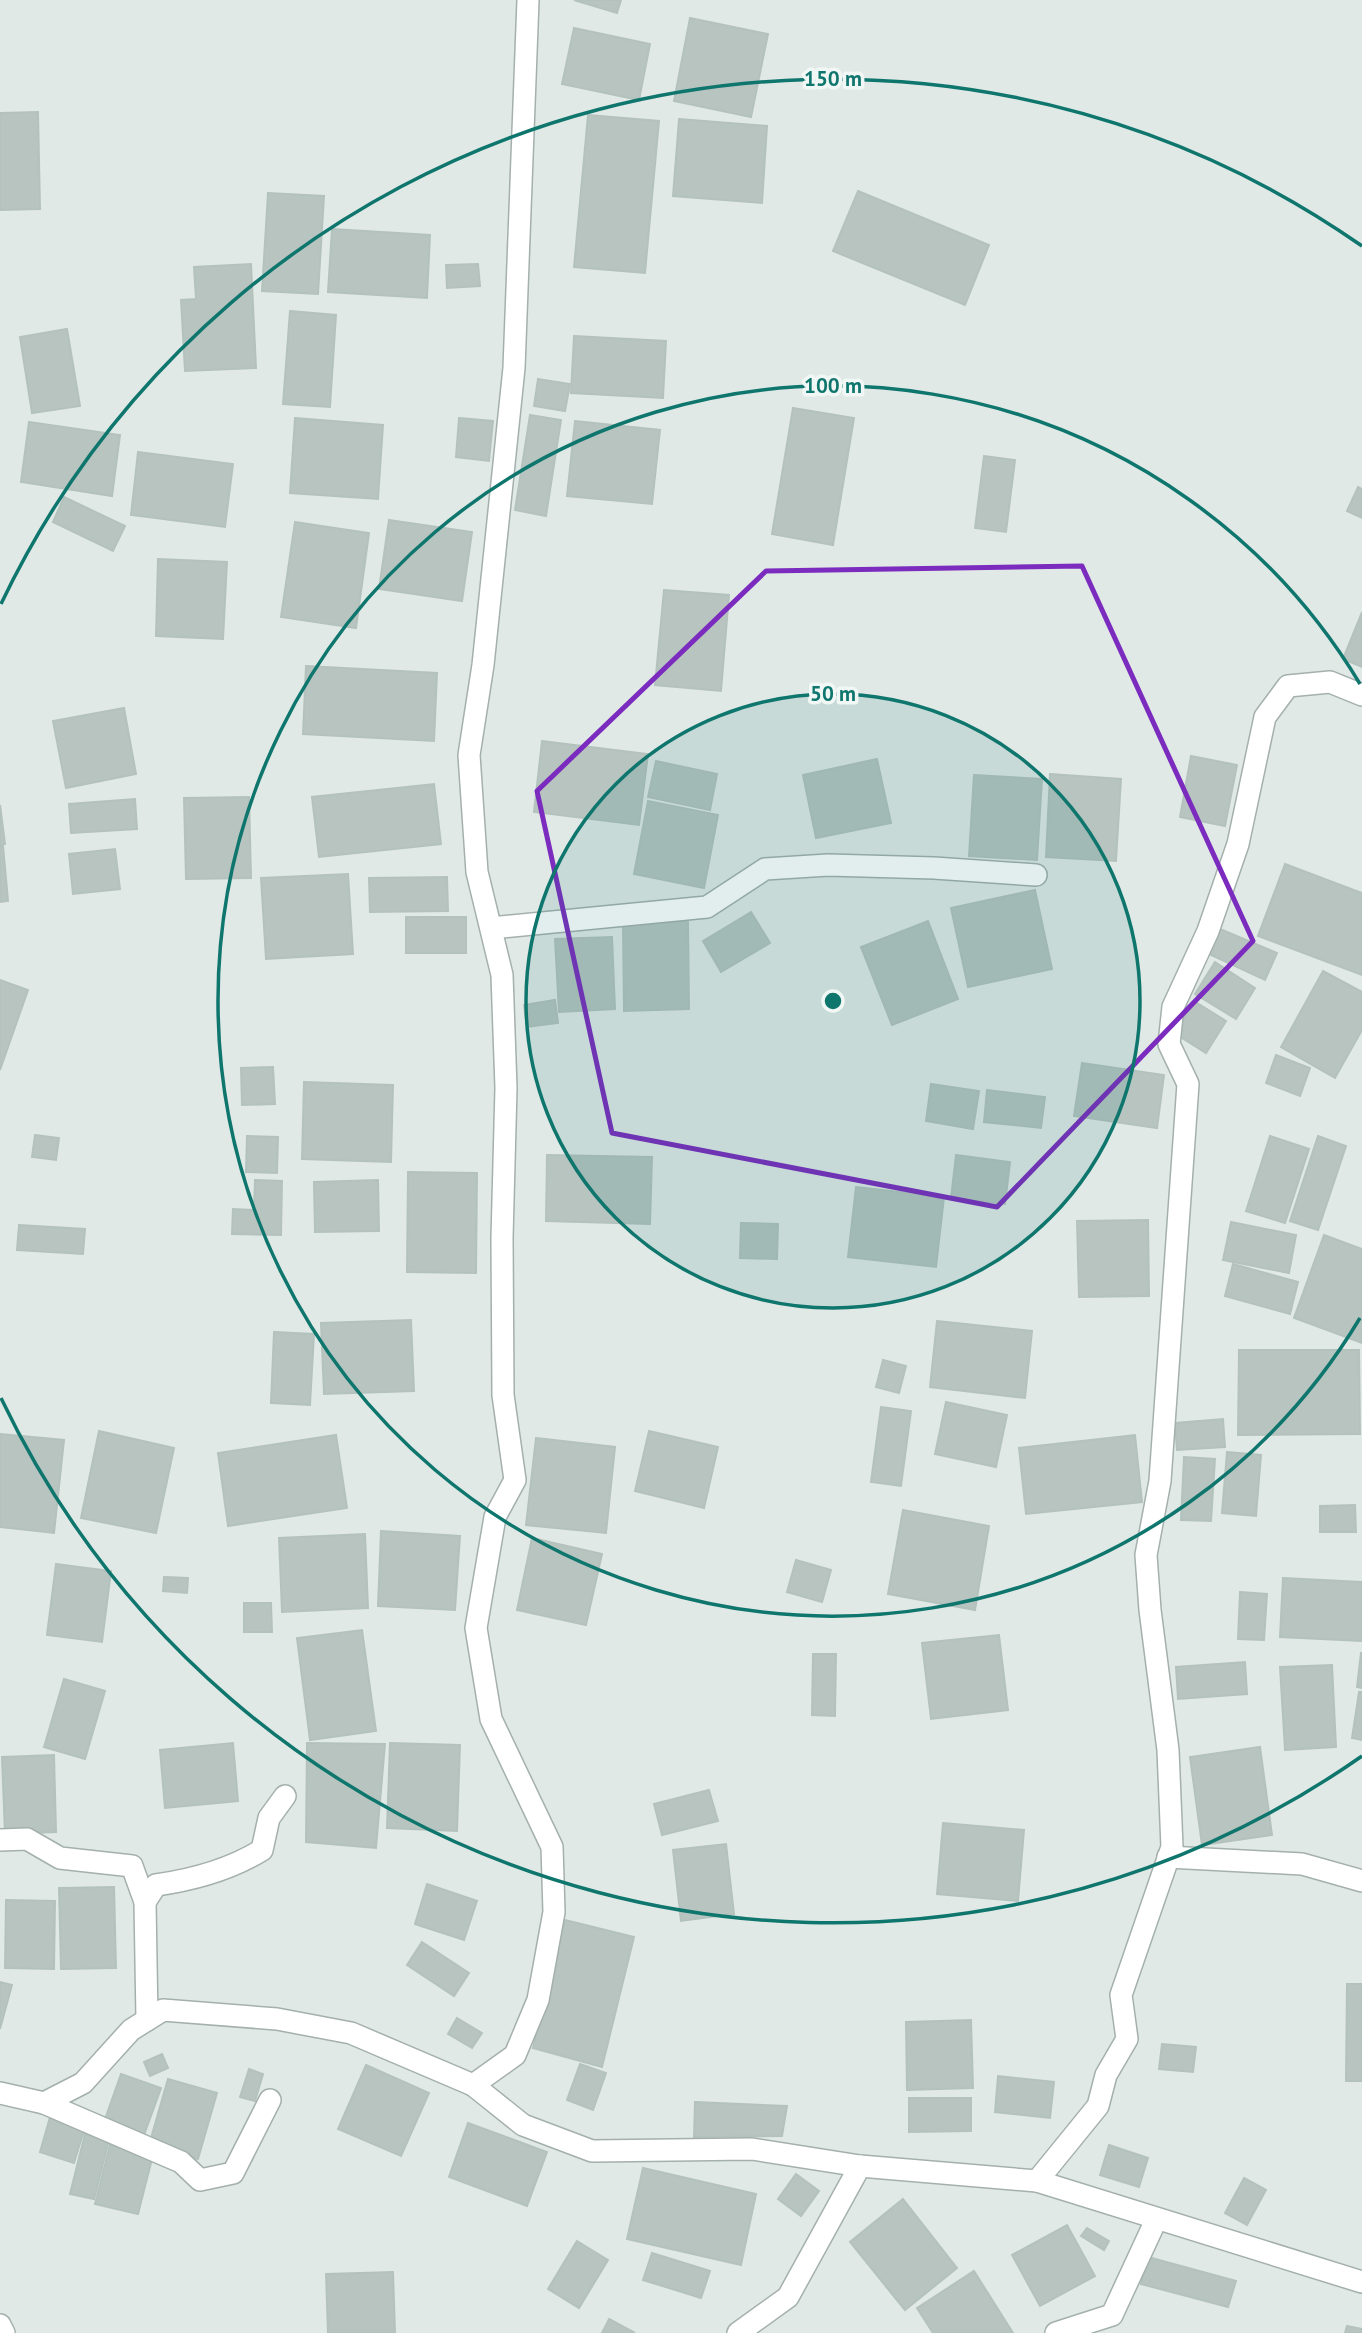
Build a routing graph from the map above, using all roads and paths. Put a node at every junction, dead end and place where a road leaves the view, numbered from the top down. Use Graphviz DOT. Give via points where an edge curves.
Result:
graph roads {
  1 [pos="528,0"];
  2 [pos="1362,695"];
  3 [pos="1036,875"];
  4 [pos="491,929"];
  5 [pos="285,1796"];
  6 [pos="0,1840"];
  7 [pos="1168,1857"];
  8 [pos="1362,1881"];
  9 [pos="145,1902"];
  10 [pos="147,2020"];
  11 [pos="473,2085"];
  12 [pos="0,2093"];
  13 [pos="270,2100"];
  14 [pos="44,2103"];
  15 [pos="860,2166"];
  16 [pos="1037,2181"];
  17 [pos="1156,2220"];
  18 [pos="1362,2282"];
  19 [pos="1111,2324"];
  20 [pos="0,2325"];
  21 [pos="4,2333"];
  22 [pos="738,2333"];
  23 [pos="1056,2333"];
  1 -- 4 [label="street" via="514,368 483,665 469,755 477,872"];
  2 -- 7 [label="street" via="1330,682 1288,686 1265,717 1238,844 1208,932 1173,1007 1169,1044 1188,1084 1160,1481 1146,1555 1168,1750 1172,1847"];
  3 -- 4 [label="street" via="828,865 765,869 707,907"];
  4 -- 11 [label="street" via="502,975 506,1088 503,1395 514,1480 495,1517 475,1628 491,1719 552,1847 554,1912 538,2000 516,2055"];
  5 -- 9 [label="street" via="269,1818 262,1850 241,1863 156,1885"];
  6 -- 9 [label="street" via="27,1839 60,1858 132,1866"];
  7 -- 8 [label="street" via="1302,1864"];
  7 -- 16 [label="street" via="1121,1995 1128,2039 1106,2075 1098,2106"];
  9 -- 10 [label="street"];
  10 -- 11 [label="street" via="163,2010 277,2019 351,2033"];
  10 -- 14 [label="street" via="131,2030 83,2082"];
  11 -- 15 [label="street" via="523,2125 592,2151 752,2149"];
  12 -- 14 [label="street"];
  13 -- 14 [label="street" via="233,2173 200,2180 181,2162"];
  15 -- 16 [label="street"];
  15 -- 22 [label="street" via="788,2297"];
  16 -- 17 [label="street"];
  17 -- 18 [label="street"];
  17 -- 19 [label="street"];
  19 -- 23 [label="street"];
  20 -- 21 [label="street"];
}
